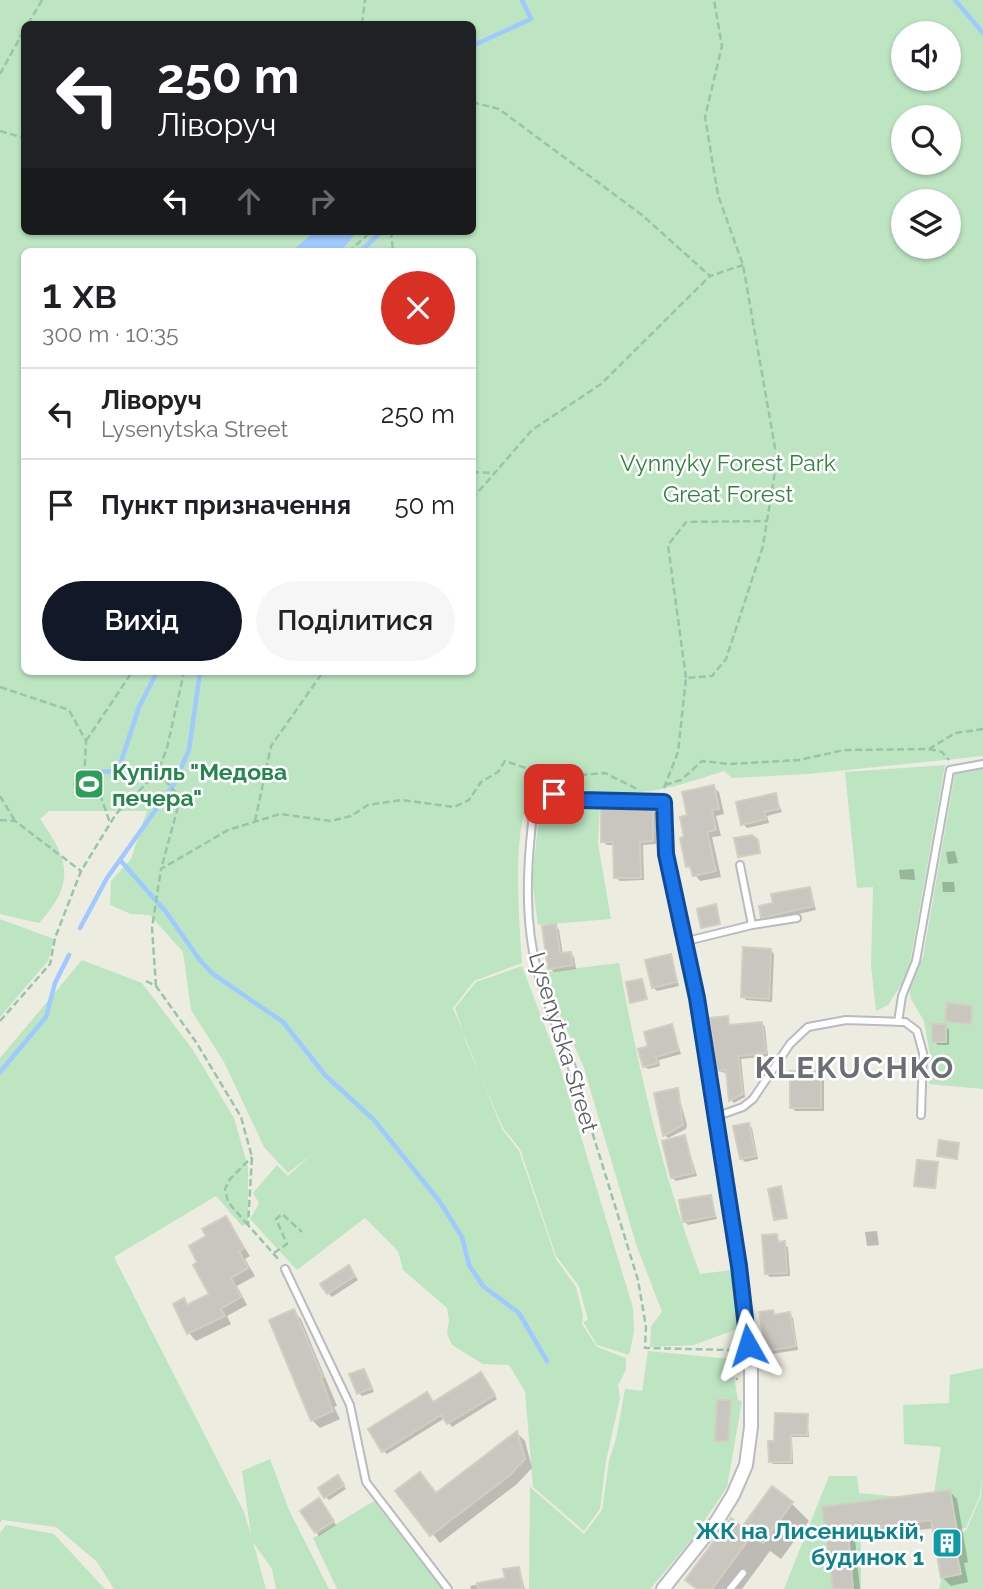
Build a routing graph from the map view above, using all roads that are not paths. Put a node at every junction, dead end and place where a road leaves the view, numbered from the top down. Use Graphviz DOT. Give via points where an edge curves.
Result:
graph roads {
  1 [pos="983,764"];
  2 [pos="664,802"];
  3 [pos="740,865"];
  4 [pos="797,918"];
  5 [pos="752,925"];
  6 [pos="687,941"];
  7 [pos="898,1022"];
  8 [pos="574,1073"];
  9 [pos="922,1115"];
  10 [pos="713,1117"];
  11 [pos="285,1269"];
  12 [pos="743,1573"];
  13 [pos="448,1589"];
  14 [pos="663,1589"];
  15 [pos="730,1589"];
  1 -- 7 [label="lane" via="950,770 916,961 902,996"];
  2 -- 6 [label="street" via="666,854"];
  2 -- 8 [label="lane, Lysenytska Street" via="581,800 554,794 534,806 528,895 533,943 538,975"];
  3 -- 5 [label="lane"];
  4 -- 5 [label="lane"];
  5 -- 6 [label="lane"];
  6 -- 10 [label="street"];
  7 -- 9 [label="lane" via="912,1026 921,1038"];
  7 -- 10 [label="lane" via="846,1020 808,1027 790,1044 753,1099"];
  10 -- 14 [label="street" via="739,1266 751,1371 747,1465 717,1521"];
  11 -- 13 [label="lane" via="351,1405 366,1482"];
  12 -- 15 [label="lane"];
}
